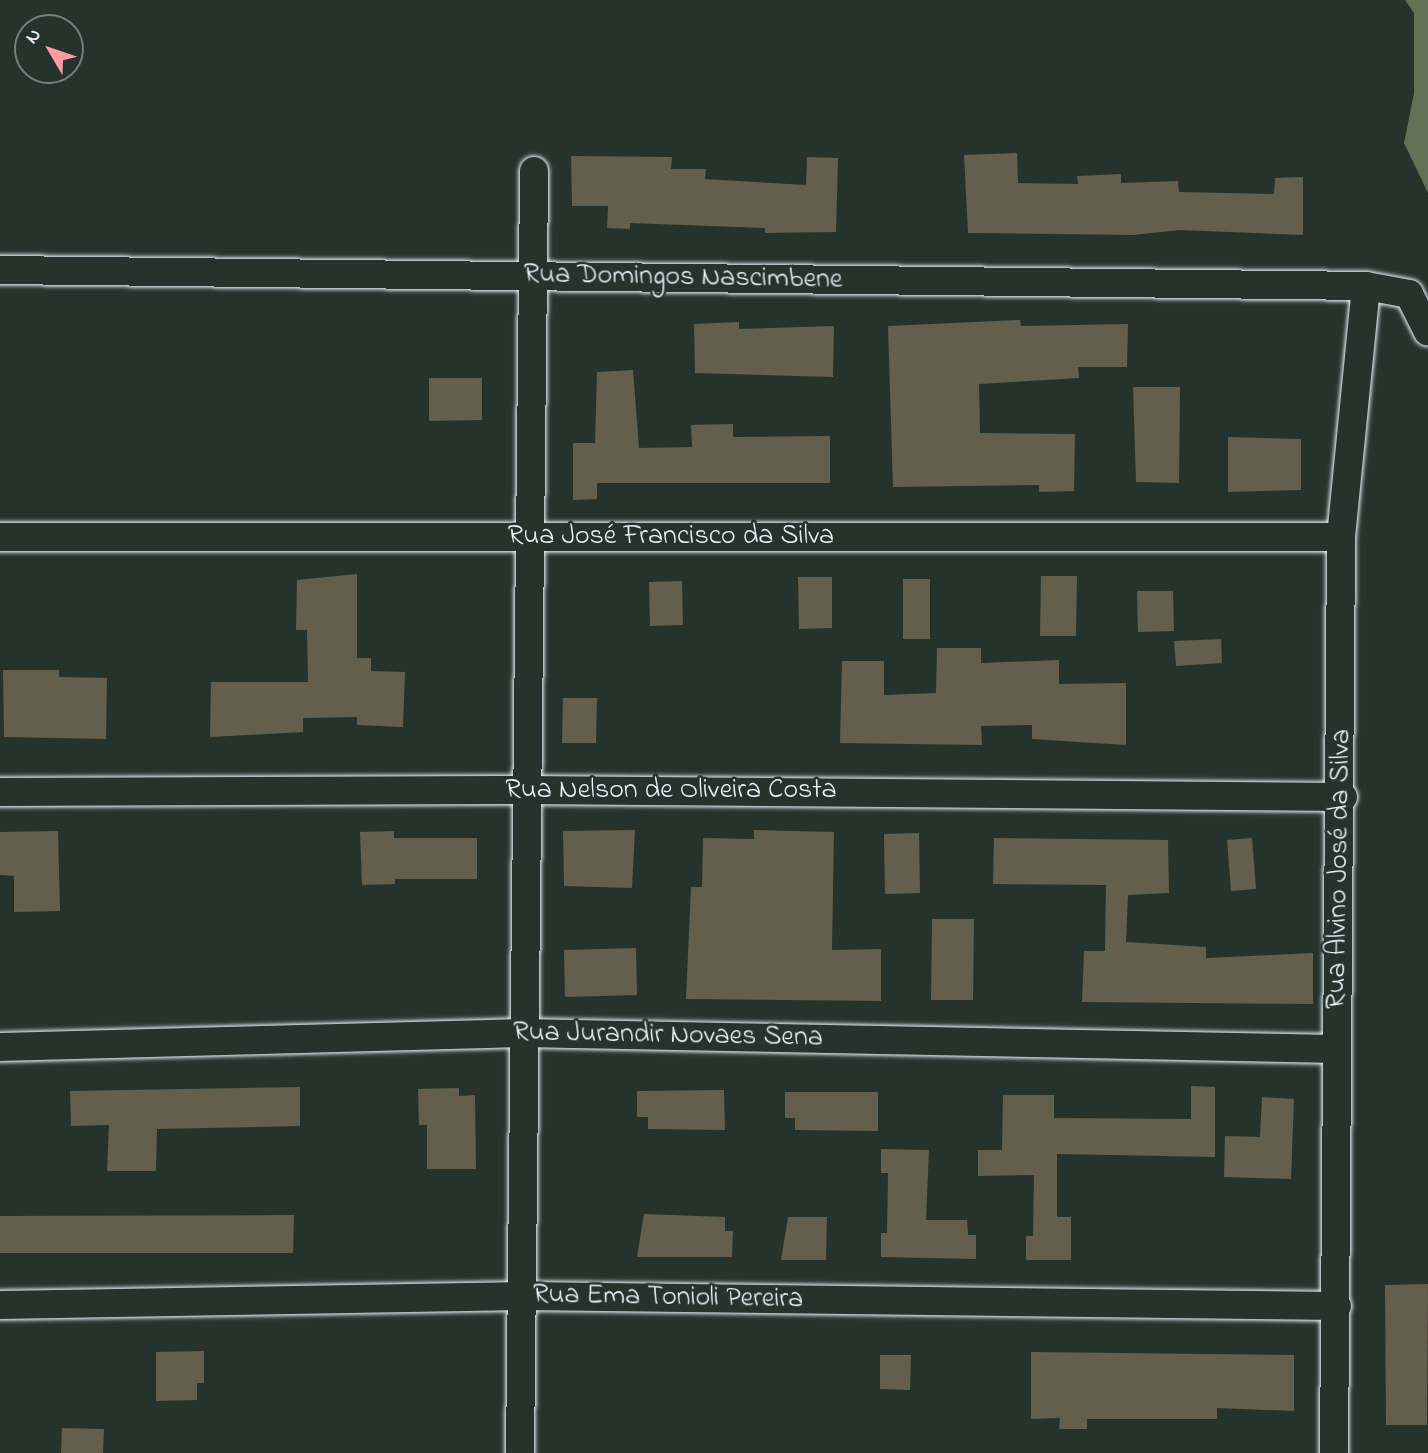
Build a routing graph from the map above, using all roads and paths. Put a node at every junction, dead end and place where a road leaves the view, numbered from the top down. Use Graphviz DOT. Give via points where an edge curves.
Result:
graph roads {
  1 [pos="534,171"];
  2 [pos="0,270"];
  3 [pos="533,277"];
  4 [pos="1366,286"];
  5 [pos="1428,332"];
  6 [pos="0,537"];
  7 [pos="528,537"];
  8 [pos="1342,537"];
  9 [pos="525,790"];
  10 [pos="0,792"];
  11 [pos="1343,797"];
  12 [pos="522,1033"];
  13 [pos="0,1047"];
  14 [pos="1337,1049"];
  15 [pos="523,1296"];
  16 [pos="0,1306"];
  17 [pos="1337,1306"];
  18 [pos="520,1453"];
  19 [pos="1334,1453"];
  1 -- 3 [label="street"];
  2 -- 3 [label="street, Rua Domingos Nascimbene"];
  3 -- 4 [label="street, Rua Domingos Nascimbene"];
  3 -- 7 [label="street"];
  4 -- 5 [label="street, Rua Domingos Nascimbene" via="1409,294"];
  4 -- 8 [label="street, Rua Alvino José da Silva"];
  6 -- 7 [label="street, Rua José Francisco da Silva"];
  7 -- 8 [label="street, Rua José Francisco da Silva"];
  7 -- 9 [label="street"];
  8 -- 11 [label="street, Rua Alvino José da Silva"];
  9 -- 10 [label="street, Rua Nelson de Oliveira Costa"];
  9 -- 11 [label="street, Rua Nelson de Oliveira Costa"];
  9 -- 12 [label="street"];
  11 -- 14 [label="street, Rua Alvino José da Silva"];
  12 -- 13 [label="street, Rua Jurandir Novaes Sena"];
  12 -- 14 [label="street, Rua Jurandir Novaes Sena"];
  12 -- 15 [label="street"];
  14 -- 17 [label="street, Rua Alvino José da Silva"];
  15 -- 16 [label="street, Rua Ema Tonioli Pereira"];
  15 -- 17 [label="street, Rua Ema Tonioli Pereira"];
  15 -- 18 [label="street"];
  17 -- 19 [label="street, Rua Alvino José da Silva"];
}
